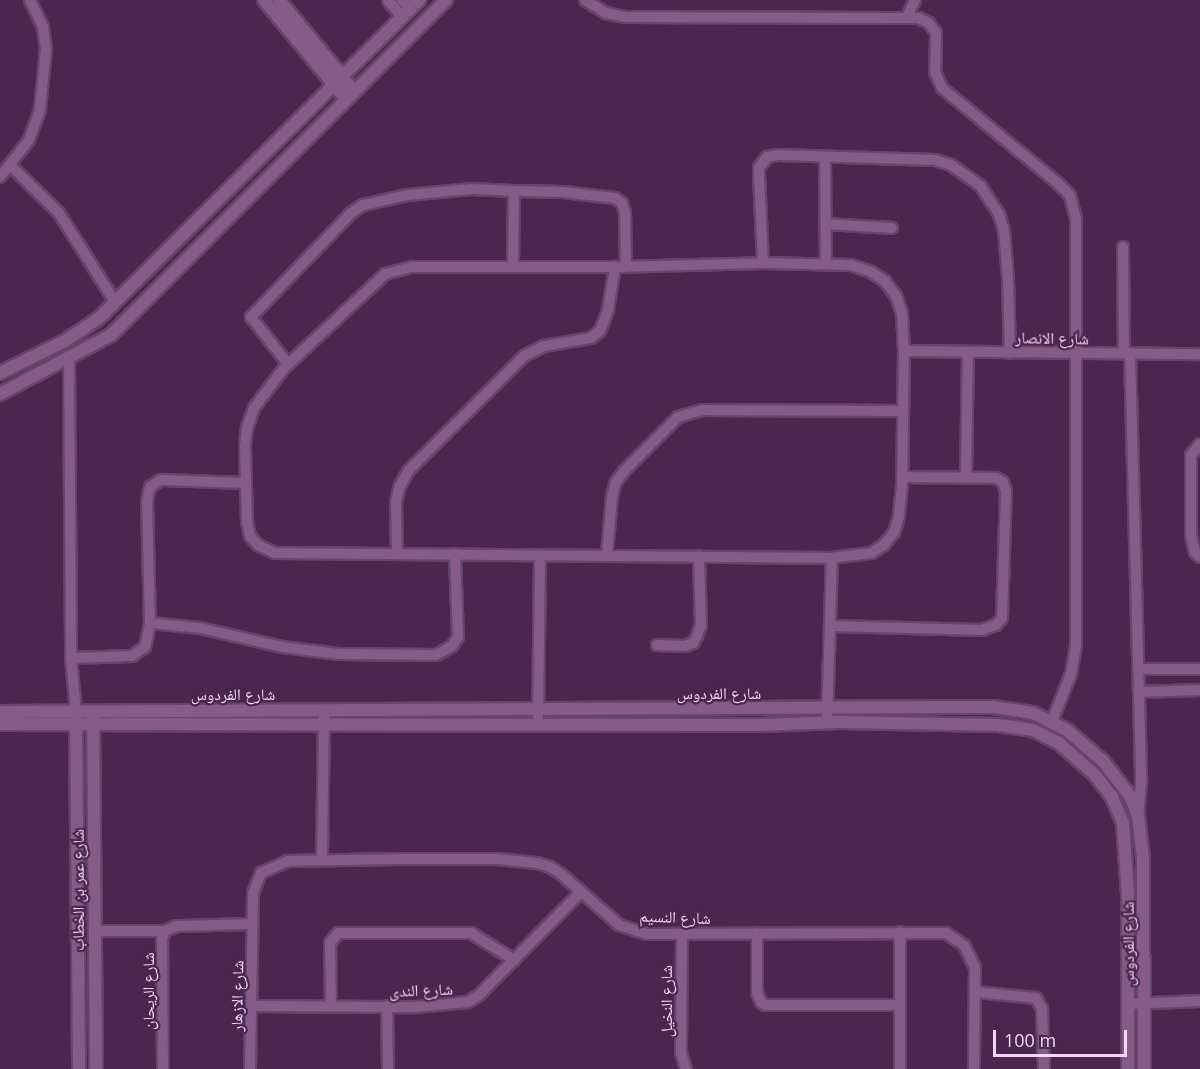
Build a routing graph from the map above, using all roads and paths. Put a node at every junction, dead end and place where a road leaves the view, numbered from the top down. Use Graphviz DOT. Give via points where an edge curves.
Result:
graph roads {
  1 [pos="30,0"];
  2 [pos="264,0"];
  3 [pos="279,0"];
  4 [pos="388,0"];
  5 [pos="446,0"];
  6 [pos="585,0"];
  7 [pos="915,0"];
  8 [pos="408,6"];
  9 [pos="907,17"];
  10 [pos="338,80"];
  11 [pos="350,95"];
  12 [pos="825,157"];
  13 [pos="11,166"];
  14 [pos="0,177"];
  15 [pos="513,191"];
  16 [pos="826,224"];
  17 [pos="892,228"];
  18 [pos="1123,247"];
  19 [pos="763,263"];
  20 [pos="826,264"];
  21 [pos="513,267"];
  22 [pos="615,267"];
  23 [pos="627,267"];
  24 [pos="114,302"];
  25 [pos="904,351"];
  26 [pos="968,353"];
  27 [pos="1010,353"];
  28 [pos="1127,353"];
  29 [pos="1076,354"];
  30 [pos="1200,354"];
  31 [pos="69,357"];
  32 [pos="288,364"];
  33 [pos="0,373"];
  34 [pos="0,394"];
  35 [pos="902,411"];
  36 [pos="1200,444"];
  37 [pos="902,477"];
  38 [pos="966,477"];
  39 [pos="246,483"];
  40 [pos="397,554"];
  41 [pos="455,554"];
  42 [pos="540,555"];
  43 [pos="607,555"];
  44 [pos="699,556"];
  45 [pos="1200,557"];
  46 [pos="831,558"];
  47 [pos="150,623"];
  48 [pos="831,626"];
  49 [pos="657,645"];
  50 [pos="71,658"];
  51 [pos="1139,669"];
  52 [pos="1200,669"];
  53 [pos="1200,690"];
  54 [pos="1139,692"];
  55 [pos="827,709"];
  56 [pos="538,710"];
  57 [pos="243,711"];
  58 [pos="324,711"];
  59 [pos="0,712"];
  60 [pos="76,718"];
  61 [pos="93,718"];
  62 [pos="1052,721"];
  63 [pos="538,723"];
  64 [pos="827,723"];
  65 [pos="0,724"];
  66 [pos="243,724"];
  67 [pos="324,724"];
  68 [pos="1138,815"];
  69 [pos="322,860"];
  70 [pos="581,892"];
  71 [pos="253,924"];
  72 [pos="95,931"];
  73 [pos="165,931"];
  74 [pos="682,933"];
  75 [pos="757,933"];
  76 [pos="900,933"];
  77 [pos="514,960"];
  78 [pos="976,992"];
  79 [pos="1200,1001"];
  80 [pos="1145,1003"];
  81 [pos="1128,1004"];
  82 [pos="331,1005"];
  83 [pos="900,1005"];
  84 [pos="253,1006"];
  85 [pos="387,1006"];
  86 [pos="96,1046"];
  87 [pos="79,1047"];
  88 [pos="80,1069"];
  89 [pos="96,1069"];
  90 [pos="163,1069"];
  91 [pos="250,1069"];
  92 [pos="388,1069"];
  93 [pos="686,1069"];
  94 [pos="900,1069"];
  95 [pos="974,1069"];
  96 [pos="1044,1069"];
  97 [pos="1128,1069"];
  98 [pos="1144,1069"];
  1 -- 13 [label="street" via="43,27 46,49 40,109 29,140"];
  2 -- 10 [label="street"];
  3 -- 10 [label="street"];
  4 -- 8 [label="street"];
  5 -- 11 [label="street"];
  6 -- 9 [label="street" via="606,13 625,17"];
  7 -- 9 [label="street"];
  8 -- 10 [label="street"];
  9 -- 29 [label="street" via="924,20 936,33 935,72 942,88 1070,196 1076,219"];
  10 -- 11 [label="street"];
  10 -- 24 [label="street"];
  11 -- 31 [label="street" via="111,335"];
  12 -- 16 [label="street"];
  12 -- 19 [label="street" via="778,155 762,161 759,176"];
  12 -- 27 [label="street" via="935,160 967,173 980,185 999,214 1004,230"];
  13 -- 14 [label="street"];
  13 -- 24 [label="street" via="59,213"];
  15 -- 21 [label="street"];
  15 -- 23 [label="street" via="615,198 625,212"];
  15 -- 32 [label="street" via="472,189 407,195 363,205 351,213 251,317"];
  16 -- 17 [label="street"];
  16 -- 20 [label="street"];
  18 -- 28 [label="street"];
  19 -- 20 [label="street"];
  19 -- 23 [label="street"];
  20 -- 25 [label="street" via="851,265 885,281 902,313"];
  21 -- 22 [label="street"];
  21 -- 32 [label="street" via="394,270 370,287"];
  22 -- 23 [label="street"];
  22 -- 40 [label="street" via="600,331 591,338 543,346 524,356 409,470 396,501"];
  24 -- 33 [label="street" via="98,319 65,341"];
  25 -- 26 [label="street, شارع الانصار"];
  25 -- 35 [label="street"];
  26 -- 27 [label="street, شارع الانصار"];
  26 -- 38 [label="street"];
  27 -- 29 [label="street, شارع الانصار"];
  28 -- 29 [label="street, شارع الانصار"];
  28 -- 30 [label="street, شارع الانصار"];
  28 -- 51 [label="street"];
  29 -- 62 [label="street" via="1075,655"];
  31 -- 34 [label="street"];
  31 -- 50 [label="street"];
  32 -- 39 [label="street" via="264,391 247,428"];
  35 -- 37 [label="street"];
  35 -- 43 [label="street" via="688,412 665,428 616,482"];
  36 -- 45 [label="street" via="1191,455 1192,544"];
  37 -- 38 [label="street"];
  37 -- 46 [label="street" via="899,517 884,545 871,553"];
  38 -- 48 [label="street" via="996,478 1003,482 1006,491 1003,608 996,625 982,630"];
  39 -- 40 [label="street" via="250,536 267,550"];
  39 -- 47 [label="street" via="161,480 150,487"];
  40 -- 41 [label="street"];
  41 -- 42 [label="street"];
  41 -- 47 [label="street" via="458,637 452,646 436,655 339,654 282,647 200,628"];
  42 -- 43 [label="street"];
  42 -- 56 [label="street"];
  43 -- 44 [label="street"];
  44 -- 46 [label="street"];
  44 -- 49 [label="street" via="701,625 697,636 685,646"];
  46 -- 48 [label="street"];
  47 -- 50 [label="street" via="148,641 140,653"];
  48 -- 55 [label="street"];
  50 -- 60 [label="street"];
  51 -- 52 [label="street"];
  51 -- 54 [label="street"];
  53 -- 54 [label="street"];
  54 -- 68 [label="street"];
  55 -- 56 [label="street, شارع الفردوس"];
  55 -- 62 [label="street, شارع الفردوس" via="993,707 1033,713"];
  55 -- 64 [label="street"];
  56 -- 58 [label="street, شارع الفردوس"];
  56 -- 63 [label="street"];
  57 -- 58 [label="street, شارع الفردوس"];
  57 -- 61 [label="street, شارع الفردوس"];
  57 -- 66 [label="street"];
  58 -- 67 [label="street"];
  59 -- 60 [label="street, شارع الفردوس"];
  60 -- 61 [label="street, شارع الفردوس"];
  60 -- 65 [label="street, شارع الفردوس"];
  60 -- 87 [label="street, شارع عمر بن الخطاب"];
  61 -- 66 [label="street, شارع الفردوس"];
  61 -- 72 [label="street, شارع عمر بن الخطاب"];
  62 -- 68 [label="street, شارع الفردوس" via="1103,761 1130,796"];
  63 -- 64 [label="street, شارع الفردوس"];
  63 -- 67 [label="street, شارع الفردوس"];
  64 -- 81 [label="street, شارع الفردوس" via="1018,727 1048,736 1083,763 1112,797 1125,829"];
  66 -- 67 [label="street, شارع الفردوس"];
  67 -- 69 [label="street"];
  68 -- 80 [label="street, شارع الفردوس" via="1143,858"];
  69 -- 70 [label="street, شارع النسيم" via="518,860 550,867"];
  69 -- 71 [label="street, شارع النسيم" via="288,861 261,873 253,892"];
  70 -- 74 [label="street, شارع النسيم" via="606,917 633,931"];
  70 -- 77 [label="street, شارع الندى"];
  71 -- 73 [label="street, شارع الريحان" via="176,926"];
  71 -- 84 [label="street, شارع الازهار"];
  72 -- 73 [label="street"];
  72 -- 86 [label="street, شارع عمر بن الخطاب"];
  73 -- 90 [label="street, شارع الريحان"];
  74 -- 75 [label="street, شارع النسيم"];
  74 -- 93 [label="street, شارع النخيل" via="681,1053"];
  75 -- 76 [label="street, شارع النسيم"];
  75 -- 83 [label="street" via="757,992 765,1005"];
  76 -- 78 [label="street, شارع النسيم" via="946,933 957,938 971,955"];
  76 -- 83 [label="street"];
  77 -- 82 [label="street" via="471,933 338,933 330,943"];
  77 -- 85 [label="street, شارع الندى" via="468,1002"];
  78 -- 95 [label="street, شارع النسيم"];
  78 -- 96 [label="street" via="1036,998 1042,1009"];
  79 -- 80 [label="street"];
  80 -- 81 [label="street"];
  80 -- 98 [label="street, شارع الفردوس"];
  81 -- 97 [label="street, شارع الفردوس"];
  82 -- 84 [label="street, شارع الندى"];
  82 -- 85 [label="street, شارع الندى"];
  83 -- 94 [label="street"];
  84 -- 91 [label="street, شارع الازهار"];
  85 -- 92 [label="street"];
  86 -- 87 [label="street"];
  86 -- 89 [label="street, شارع عمر بن الخطاب"];
  87 -- 88 [label="street, شارع عمر بن الخطاب"];
}
